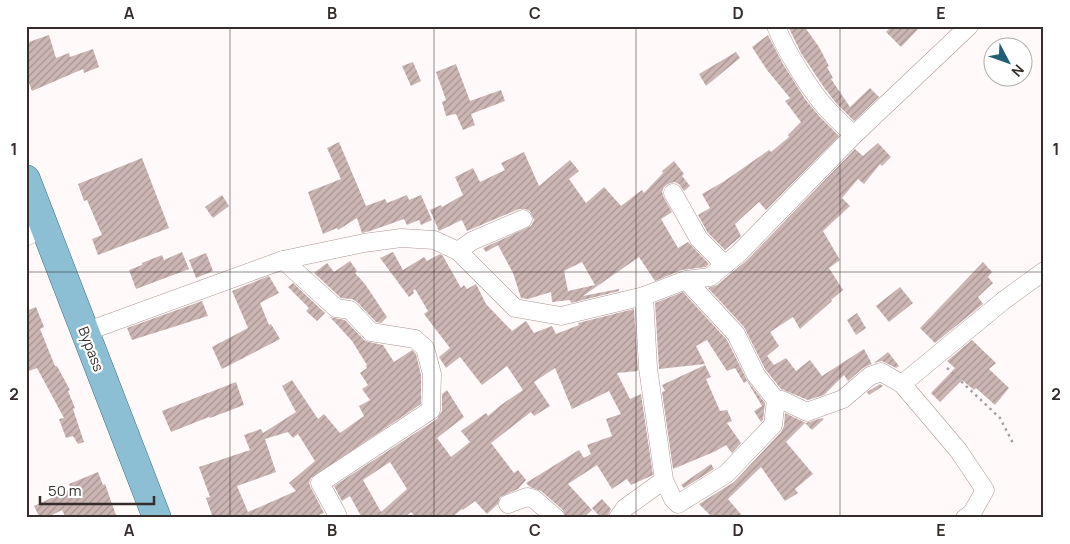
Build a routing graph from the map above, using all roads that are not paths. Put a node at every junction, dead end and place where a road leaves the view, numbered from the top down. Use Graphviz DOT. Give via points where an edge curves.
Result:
graph roads {
  1 [pos="776,26"];
  2 [pos="969,26"];
  3 [pos="854,135"];
  4 [pos="26,179"];
  5 [pos="673,193"];
  6 [pos="522,219"];
  7 [pos="35,230"];
  8 [pos="458,251"];
  9 [pos="283,260"];
  10 [pos="725,264"];
  11 [pos="1044,271"];
  12 [pos="686,280"];
  13 [pos="644,296"];
  14 [pos="85,332"];
  15 [pos="902,384"];
  16 [pos="776,400"];
  17 [pos="664,480"];
  18 [pos="508,504"];
  19 [pos="157,518"];
  20 [pos="337,518"];
  21 [pos="556,518"];
  22 [pos="618,518"];
  23 [pos="965,518"];
  1 -- 3 [label="street" via="812,90 827,110"];
  2 -- 3 [label="street"];
  3 -- 10 [label="street"];
  4 -- 7 [label="main road, Bypass"];
  5 -- 10 [label="street" via="699,239"];
  6 -- 8 [label="street" via="472,241"];
  7 -- 14 [label="main road, Bypass"];
  8 -- 9 [label="street" via="434,240 401,238"];
  8 -- 13 [label="street" via="515,308 561,316"];
  9 -- 14 [label="street"];
  9 -- 20 [label="street" via="336,308 350,310 371,332 415,339 425,348 432,374 431,410 320,483"];
  10 -- 12 [label="street" via="710,277"];
  11 -- 15 [label="street"];
  12 -- 13 [label="street"];
  12 -- 16 [label="street" via="736,334 756,375"];
  13 -- 17 [label="street" via="648,368"];
  14 -- 19 [label="main road, Bypass"];
  15 -- 16 [label="street" via="881,372 870,376 843,399 807,412"];
  15 -- 23 [label="street" via="958,450 985,490 972,514"];
  16 -- 17 [label="street" via="773,425 726,474 678,504"];
  17 -- 22 [label="street" via="625,508"];
  18 -- 21 [label="street" via="527,497 534,499"];
}
